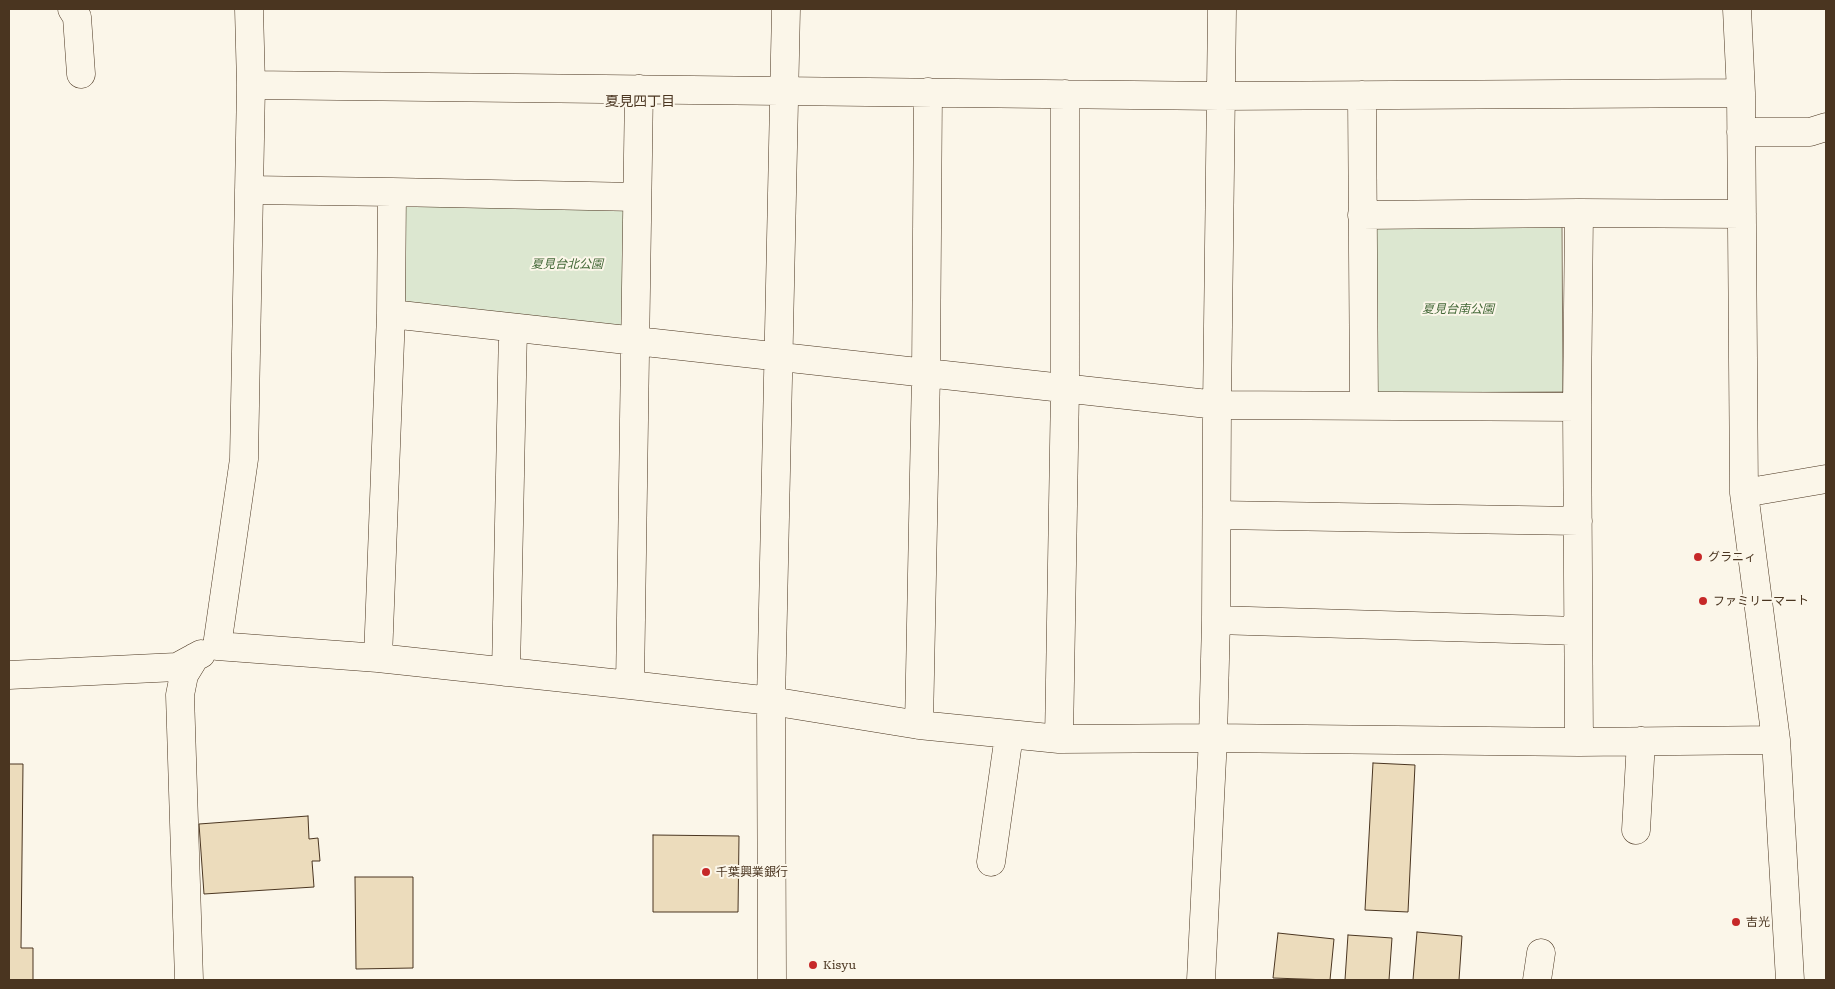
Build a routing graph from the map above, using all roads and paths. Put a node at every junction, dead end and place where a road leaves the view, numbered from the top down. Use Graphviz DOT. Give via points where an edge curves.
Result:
graph roads {
  1 [pos="72,9"];
  2 [pos="250,9"];
  3 [pos="786,9"];
  4 [pos="1222,9"];
  5 [pos="1737,9"];
  6 [pos="80,74"];
  7 [pos="251,85"];
  8 [pos="639,89"];
  9 [pos="785,91"];
  10 [pos="928,92"];
  11 [pos="1065,94"];
  12 [pos="1741,94"];
  13 [pos="1362,95"];
  14 [pos="1220,96"];
  15 [pos="1826,128"];
  16 [pos="1741,132"];
  17 [pos="249,190"];
  18 [pos="392,192"];
  19 [pos="637,197"];
  20 [pos="1578,213"];
  21 [pos="1742,214"];
  22 [pos="1362,215"];
  23 [pos="391,314"];
  24 [pos="513,328"];
  25 [pos="634,341"];
  26 [pos="779,357"];
  27 [pos="926,373"];
  28 [pos="1065,389"];
  29 [pos="1217,405"];
  30 [pos="1364,406"];
  31 [pos="1576,407"];
  32 [pos="1826,479"];
  33 [pos="1744,494"];
  34 [pos="1216,514"];
  35 [pos="1578,521"];
  36 [pos="1216,620"];
  37 [pos="1578,631"];
  38 [pos="206,652"];
  39 [pos="378,658"];
  40 [pos="506,672"];
  41 [pos="9,675"];
  42 [pos="630,685"];
  43 [pos="771,701"];
  44 [pos="919,725"];
  45 [pos="1009,735"];
  46 [pos="1213,738"];
  47 [pos="1059,739"];
  48 [pos="1776,740"];
  49 [pos="1641,741"];
  50 [pos="1579,742"];
  51 [pos="1636,830"];
  52 [pos="990,862"];
  53 [pos="1542,953"];
  54 [pos="189,980"];
  55 [pos="772,980"];
  56 [pos="1201,980"];
  57 [pos="1537,980"];
  58 [pos="1790,980"];
  1 -- 6 [label="street" via="77,17"];
  2 -- 7 [label="street"];
  3 -- 9 [label="street"];
  4 -- 14 [label="street"];
  5 -- 12 [label="street"];
  7 -- 8 [label="street"];
  7 -- 17 [label="street"];
  8 -- 9 [label="street"];
  8 -- 19 [label="street"];
  9 -- 10 [label="street"];
  9 -- 26 [label="street"];
  10 -- 11 [label="street"];
  10 -- 27 [label="street"];
  11 -- 14 [label="street"];
  11 -- 28 [label="street"];
  12 -- 13 [label="street"];
  12 -- 16 [label="street"];
  13 -- 14 [label="street"];
  13 -- 22 [label="street"];
  14 -- 29 [label="street"];
  15 -- 16 [label="street" via="1810,132"];
  16 -- 21 [label="street"];
  17 -- 18 [label="street"];
  17 -- 38 [label="street" via="244,459"];
  18 -- 19 [label="street"];
  18 -- 23 [label="street"];
  19 -- 25 [label="street"];
  20 -- 21 [label="street"];
  20 -- 22 [label="street"];
  20 -- 31 [label="street"];
  21 -- 33 [label="street"];
  22 -- 30 [label="street"];
  23 -- 24 [label="street"];
  23 -- 39 [label="street"];
  24 -- 25 [label="street"];
  24 -- 40 [label="street"];
  25 -- 26 [label="street"];
  25 -- 42 [label="street"];
  26 -- 27 [label="street"];
  26 -- 43 [label="street"];
  27 -- 28 [label="street"];
  27 -- 44 [label="street"];
  28 -- 29 [label="street"];
  28 -- 47 [label="street"];
  29 -- 30 [label="street"];
  29 -- 34 [label="street"];
  30 -- 31 [label="street"];
  31 -- 35 [label="street"];
  32 -- 33 [label="street"];
  33 -- 48 [label="street"];
  34 -- 35 [label="street"];
  34 -- 36 [label="street"];
  35 -- 37 [label="street"];
  36 -- 37 [label="street"];
  36 -- 46 [label="street"];
  37 -- 50 [label="street"];
  38 -- 39 [label="street"];
  38 -- 41 [label="street" via="177,667"];
  38 -- 54 [label="street" via="184,675 180,695"];
  39 -- 40 [label="street"];
  40 -- 42 [label="street"];
  42 -- 43 [label="street"];
  43 -- 44 [label="street"];
  43 -- 55 [label="street"];
  44 -- 45 [label="street"];
  45 -- 47 [label="street"];
  45 -- 52 [label="street"];
  46 -- 47 [label="street"];
  46 -- 50 [label="street"];
  46 -- 56 [label="street"];
  48 -- 49 [label="street"];
  48 -- 58 [label="street"];
  49 -- 50 [label="street"];
  49 -- 51 [label="street"];
  53 -- 57 [label="street"];
}
